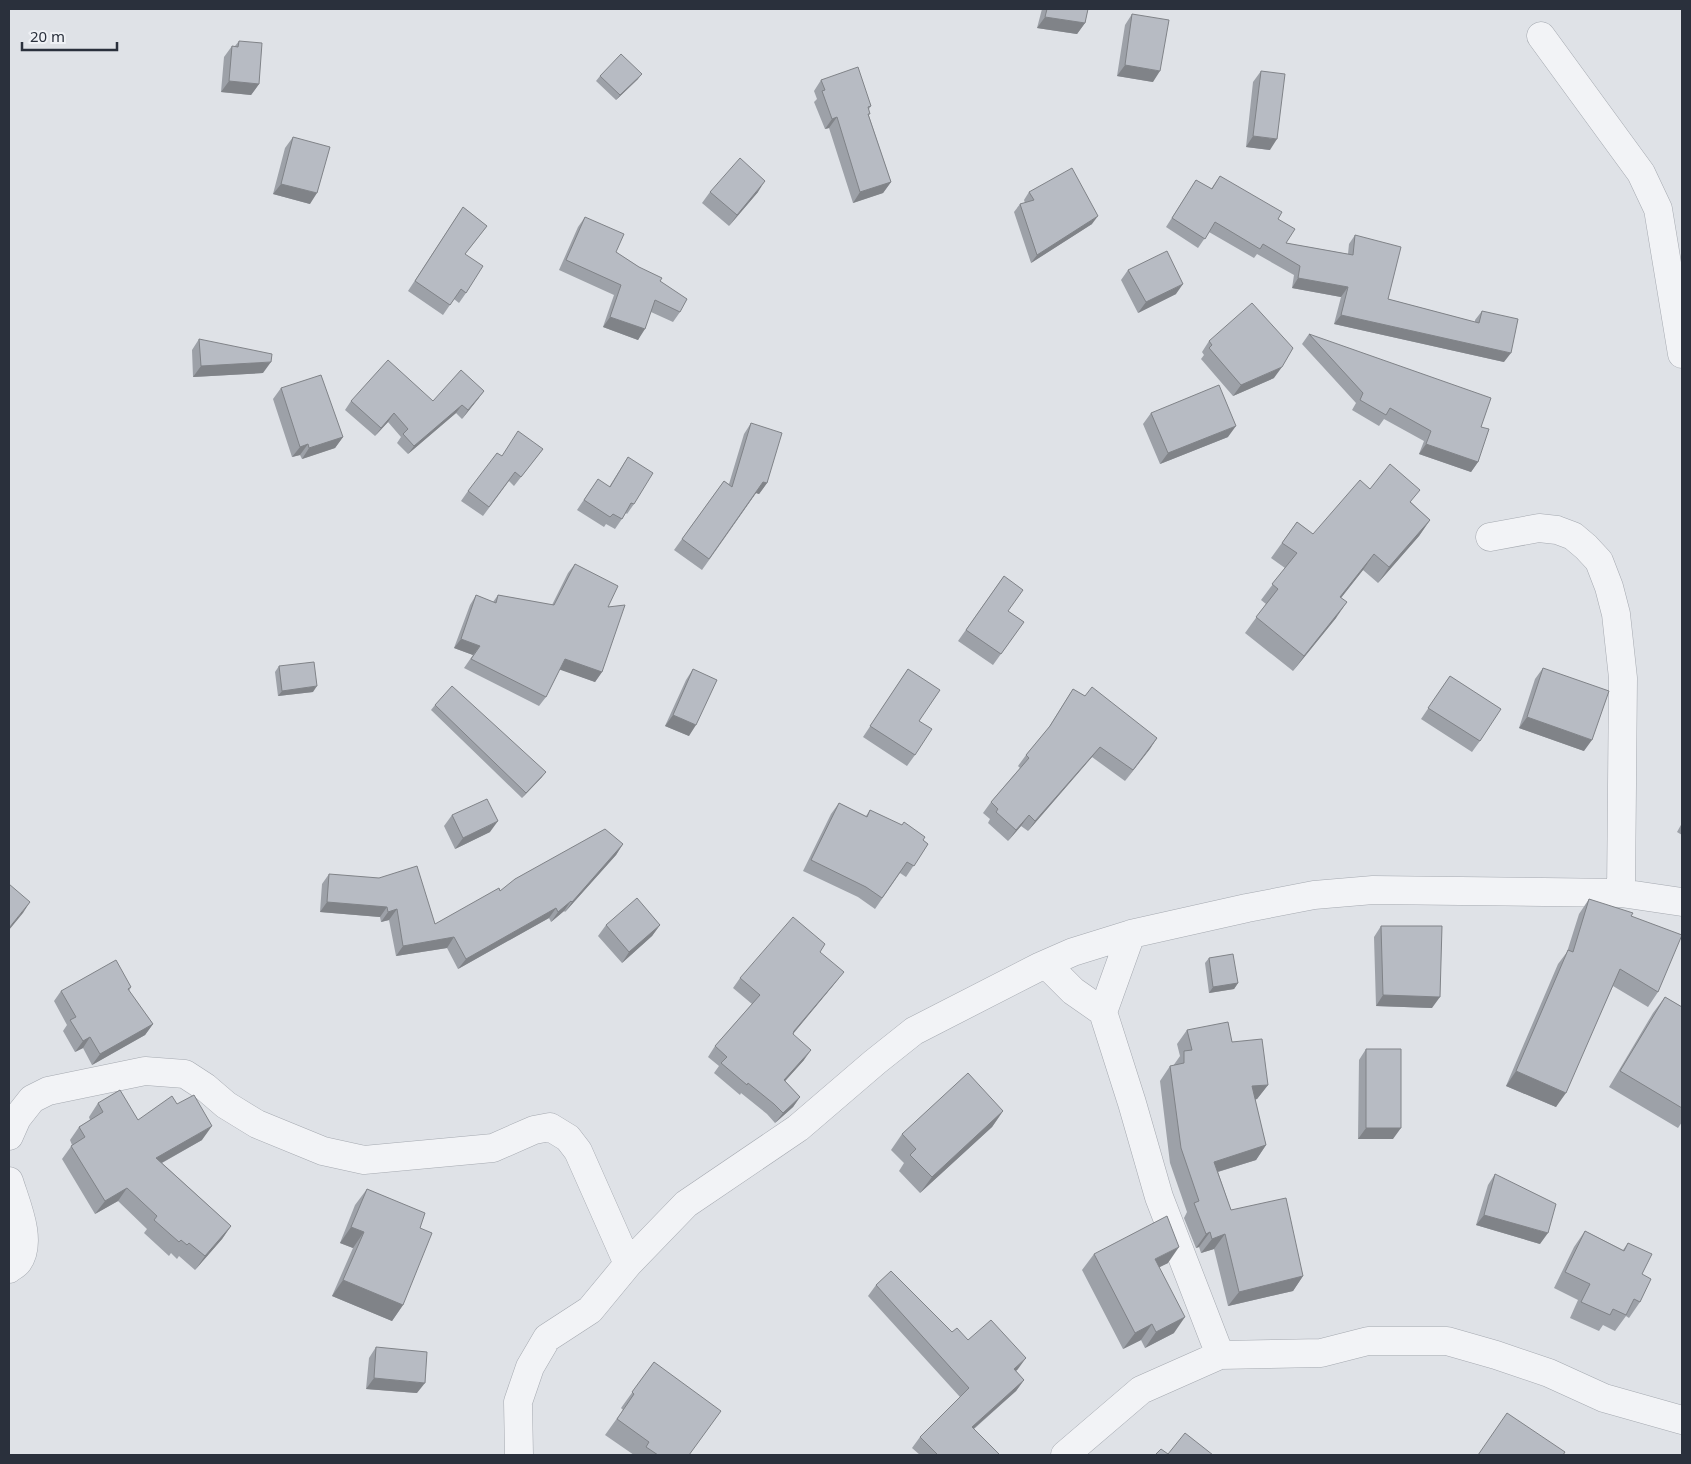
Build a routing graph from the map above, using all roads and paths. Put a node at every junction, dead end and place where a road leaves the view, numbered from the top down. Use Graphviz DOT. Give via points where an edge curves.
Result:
graph roads {
  1 [pos="1540,36"];
  2 [pos="1682,354"];
  3 [pos="1490,538"];
  4 [pos="1621,893"];
  5 [pos="1682,902"];
  6 [pos="1131,934"];
  7 [pos="1040,966"];
  8 [pos="1103,1012"];
  9 [pos="9,1136"];
  10 [pos="9,1182"];
  11 [pos="628,1264"];
  12 [pos="9,1269"];
  13 [pos="1220,1355"];
  14 [pos="1682,1420"];
  15 [pos="519,1455"];
  16 [pos="1065,1455"];
  1 -- 2 [label="street" via="1641,174 1658,209"];
  3 -- 4 [label="street" via="1539,528 1572,536 1599,561 1609,588 1616,614 1623,678"];
  4 -- 5 [label="street"];
  4 -- 6 [label="street" via="1373,890 1314,895"];
  6 -- 7 [label="street"];
  6 -- 8 [label="street"];
  7 -- 8 [label="street" via="1051,969 1073,991"];
  7 -- 11 [label="street" via="914,1032 798,1128 686,1204"];
  8 -- 13 [label="street" via="1159,1197"];
  9 -- 11 [label="street" via="17,1118 32,1099 48,1091 145,1071 185,1074 257,1124 323,1151 364,1160 493,1148 534,1130 550,1127 568,1138 578,1151"];
  10 -- 12 [label="street" via="24,1228 24,1243 18,1262"];
  11 -- 15 [label="street" via="590,1310 547,1338 530,1367 518,1402"];
  13 -- 14 [label="street" via="1320,1353 1368,1341 1447,1341 1549,1373 1604,1398"];
  13 -- 16 [label="street" via="1141,1390"];
}
